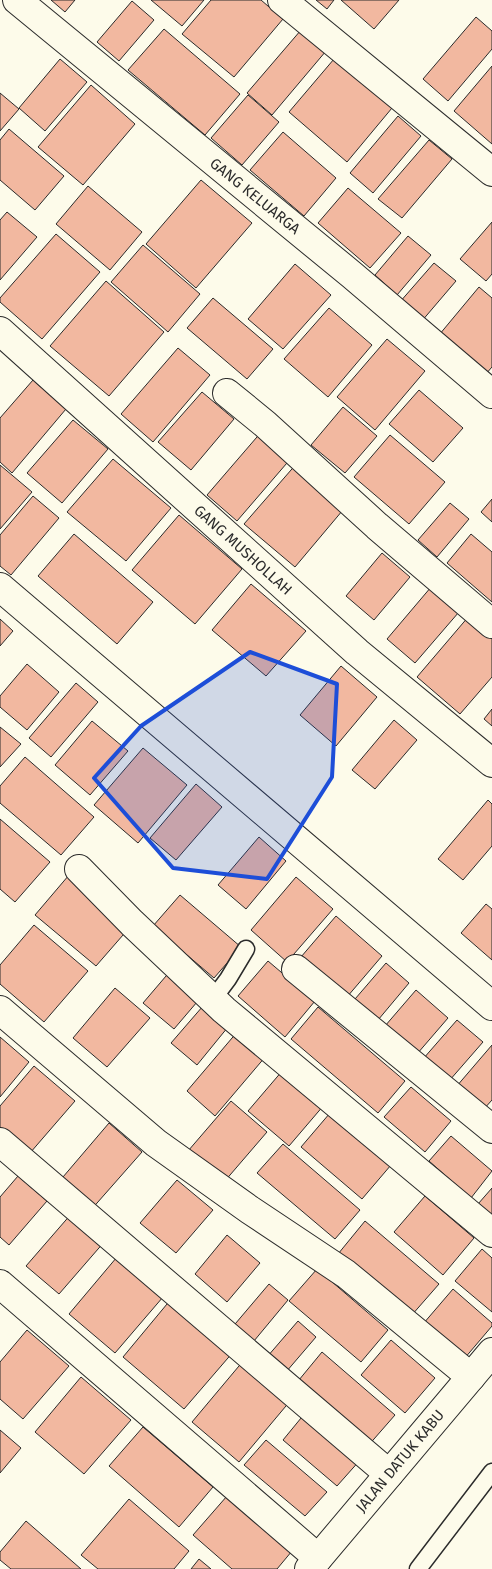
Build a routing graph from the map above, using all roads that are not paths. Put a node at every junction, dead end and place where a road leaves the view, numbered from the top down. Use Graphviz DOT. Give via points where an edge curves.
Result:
graph roads {
  1 [pos="17,0"];
  2 [pos="282,0"];
  3 [pos="492,172"];
  4 [pos="0,331"];
  5 [pos="227,393"];
  6 [pos="492,394"];
  7 [pos="0,587"];
  8 [pos="492,624"];
  9 [pos="492,764"];
  10 [pos="79,869"];
  11 [pos="246,949"];
  12 [pos="296,969"];
  13 [pos="213,999"];
  14 [pos="492,1006"];
  15 [pos="0,1010"];
  16 [pos="492,1129"];
  17 [pos="0,1142"];
  18 [pos="492,1233"];
  19 [pos="0,1284"];
  20 [pos="491,1355"];
  21 [pos="471,1377"];
  22 [pos="492,1472"];
  23 [pos="388,1474"];
  24 [pos="314,1564"];
  25 [pos="418,1569"];
  1 -- 6 [label="street, GANG KELUARGA"];
  2 -- 3 [label="street"];
  4 -- 9 [label="street, GANG MUSHOLLAH" via="357,652"];
  5 -- 8 [label="street"];
  7 -- 14 [label="street"];
  10 -- 13 [label="street"];
  11 -- 13 [label="lane"];
  12 -- 16 [label="street"];
  13 -- 18 [label="street"];
  15 -- 21 [label="street" via="156,1143 346,1274"];
  17 -- 23 [label="street"];
  19 -- 24 [label="street"];
  20 -- 21 [label="street, JALAN DATUK KABU"];
  21 -- 23 [label="street, JALAN DATUK KABU"];
  22 -- 25 [label="lane"];
  23 -- 24 [label="street, JALAN DATUK KABU"];
}
